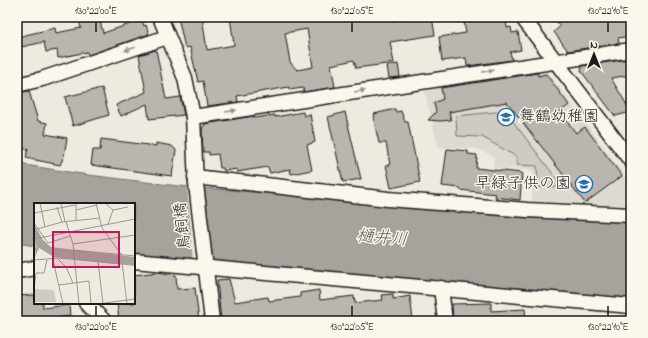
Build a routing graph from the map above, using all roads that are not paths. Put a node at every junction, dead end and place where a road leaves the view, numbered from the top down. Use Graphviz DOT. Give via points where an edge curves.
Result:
graph roads {
  1 [pos="160,17"];
  2 [pos="522,17"];
  3 [pos="167,37"];
  4 [pos="631,50"];
  5 [pos="556,61"];
  6 [pos="17,85"];
  7 [pos="193,116"];
  8 [pos="631,161"];
  9 [pos="195,180"];
  10 [pos="631,215"];
  11 [pos="135,261"];
  12 [pos="205,265"];
  13 [pos="34,268"];
  14 [pos="17,271"];
  15 [pos="441,288"];
  16 [pos="87,304"];
  17 [pos="631,306"];
  18 [pos="104,321"];
  19 [pos="212,321"];
  20 [pos="446,321"];
  1 -- 3 [label="street, 鳥飼橋"];
  2 -- 5 [label="street"];
  3 -- 6 [label="street, one-way"];
  3 -- 7 [label="street, 鳥飼橋" via="184,78"];
  4 -- 5 [label="street"];
  7 -- 5 [label="street, one-way"];
  5 -- 8 [label="street"];
  7 -- 9 [label="street, 鳥飼橋"];
  9 -- 10 [label="street" via="388,199"];
  9 -- 12 [label="street, 鳥飼橋"];
  11 -- 12 [label="street"];
  12 -- 15 [label="street"];
  12 -- 19 [label="street, 鳥飼橋"];
  13 -- 14 [label="street"];
  15 -- 17 [label="street"];
  15 -- 20 [label="street"];
  16 -- 18 [label="street"];
}
